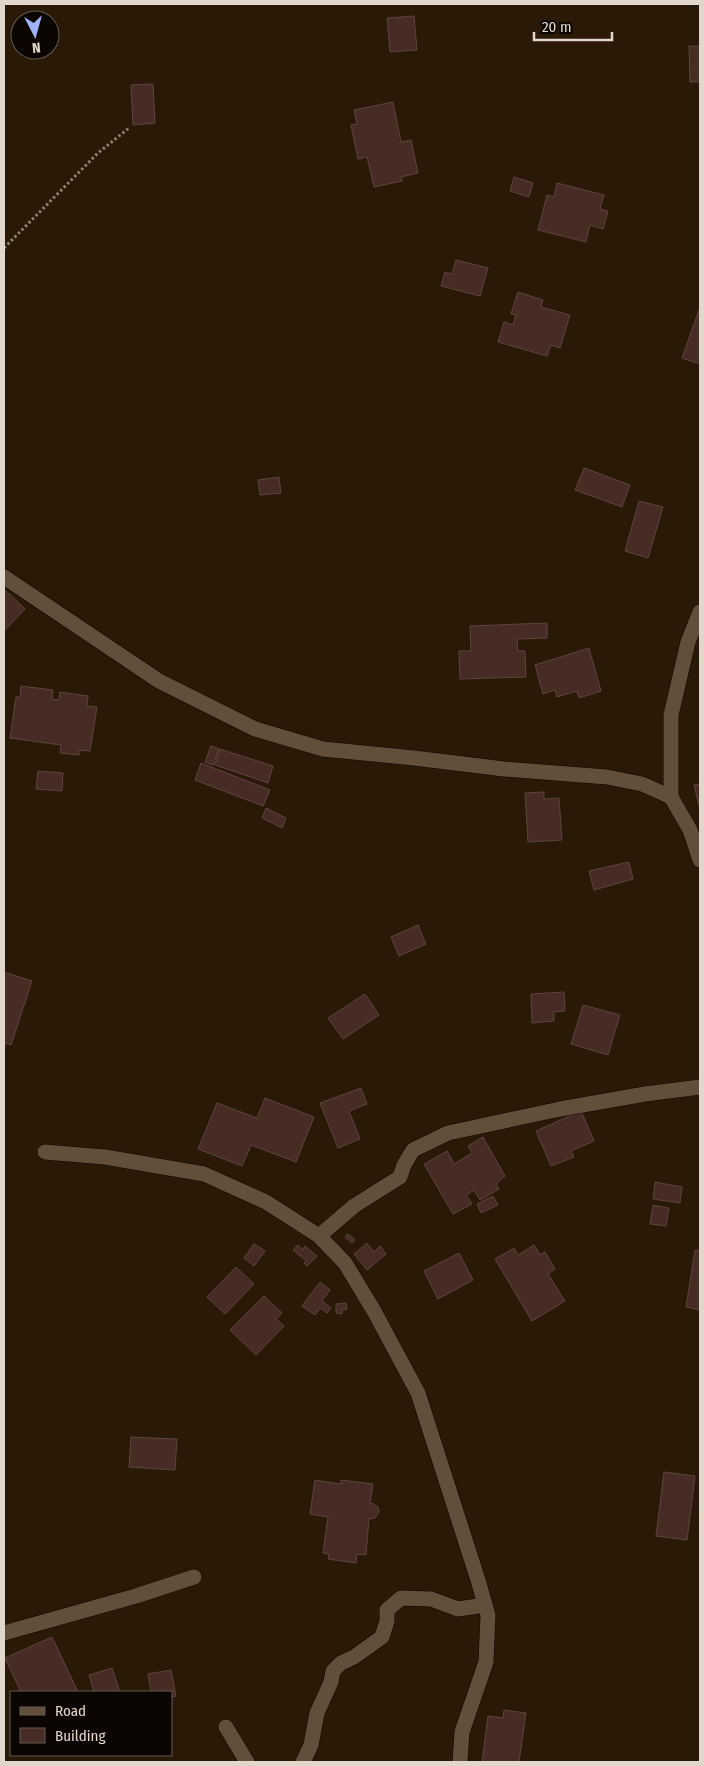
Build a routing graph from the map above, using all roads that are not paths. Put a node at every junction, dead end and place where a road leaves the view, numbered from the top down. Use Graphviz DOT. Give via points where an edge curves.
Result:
graph roads {
  1 [pos="4,577"];
  2 [pos="700,612"];
  3 [pos="671,797"];
  4 [pos="700,860"];
  5 [pos="700,1087"];
  6 [pos="45,1152"];
  7 [pos="319,1236"];
  8 [pos="194,1577"];
  9 [pos="485,1604"];
  10 [pos="4,1632"];
  11 [pos="226,1728"];
  12 [pos="246,1762"];
  13 [pos="303,1762"];
  14 [pos="460,1762"];
  1 -- 3 [label="street" via="159,681 255,729 323,749 607,777 642,784"];
  2 -- 3 [label="street" via="688,642 671,715"];
  3 -- 4 [label="street" via="690,830"];
  5 -- 7 [label="street" via="560,1109 448,1133 413,1150 400,1178 354,1206"];
  6 -- 7 [label="street" via="105,1157 204,1174 266,1202"];
  7 -- 9 [label="street" via="345,1263 418,1393"];
  8 -- 10 [label="street"];
  9 -- 13 [label="street" via="458,1609 431,1599 401,1598 387,1610 382,1636 333,1671"];
  9 -- 14 [label="street" via="488,1615 486,1662 462,1732"];
  11 -- 12 [label="street"];
}
